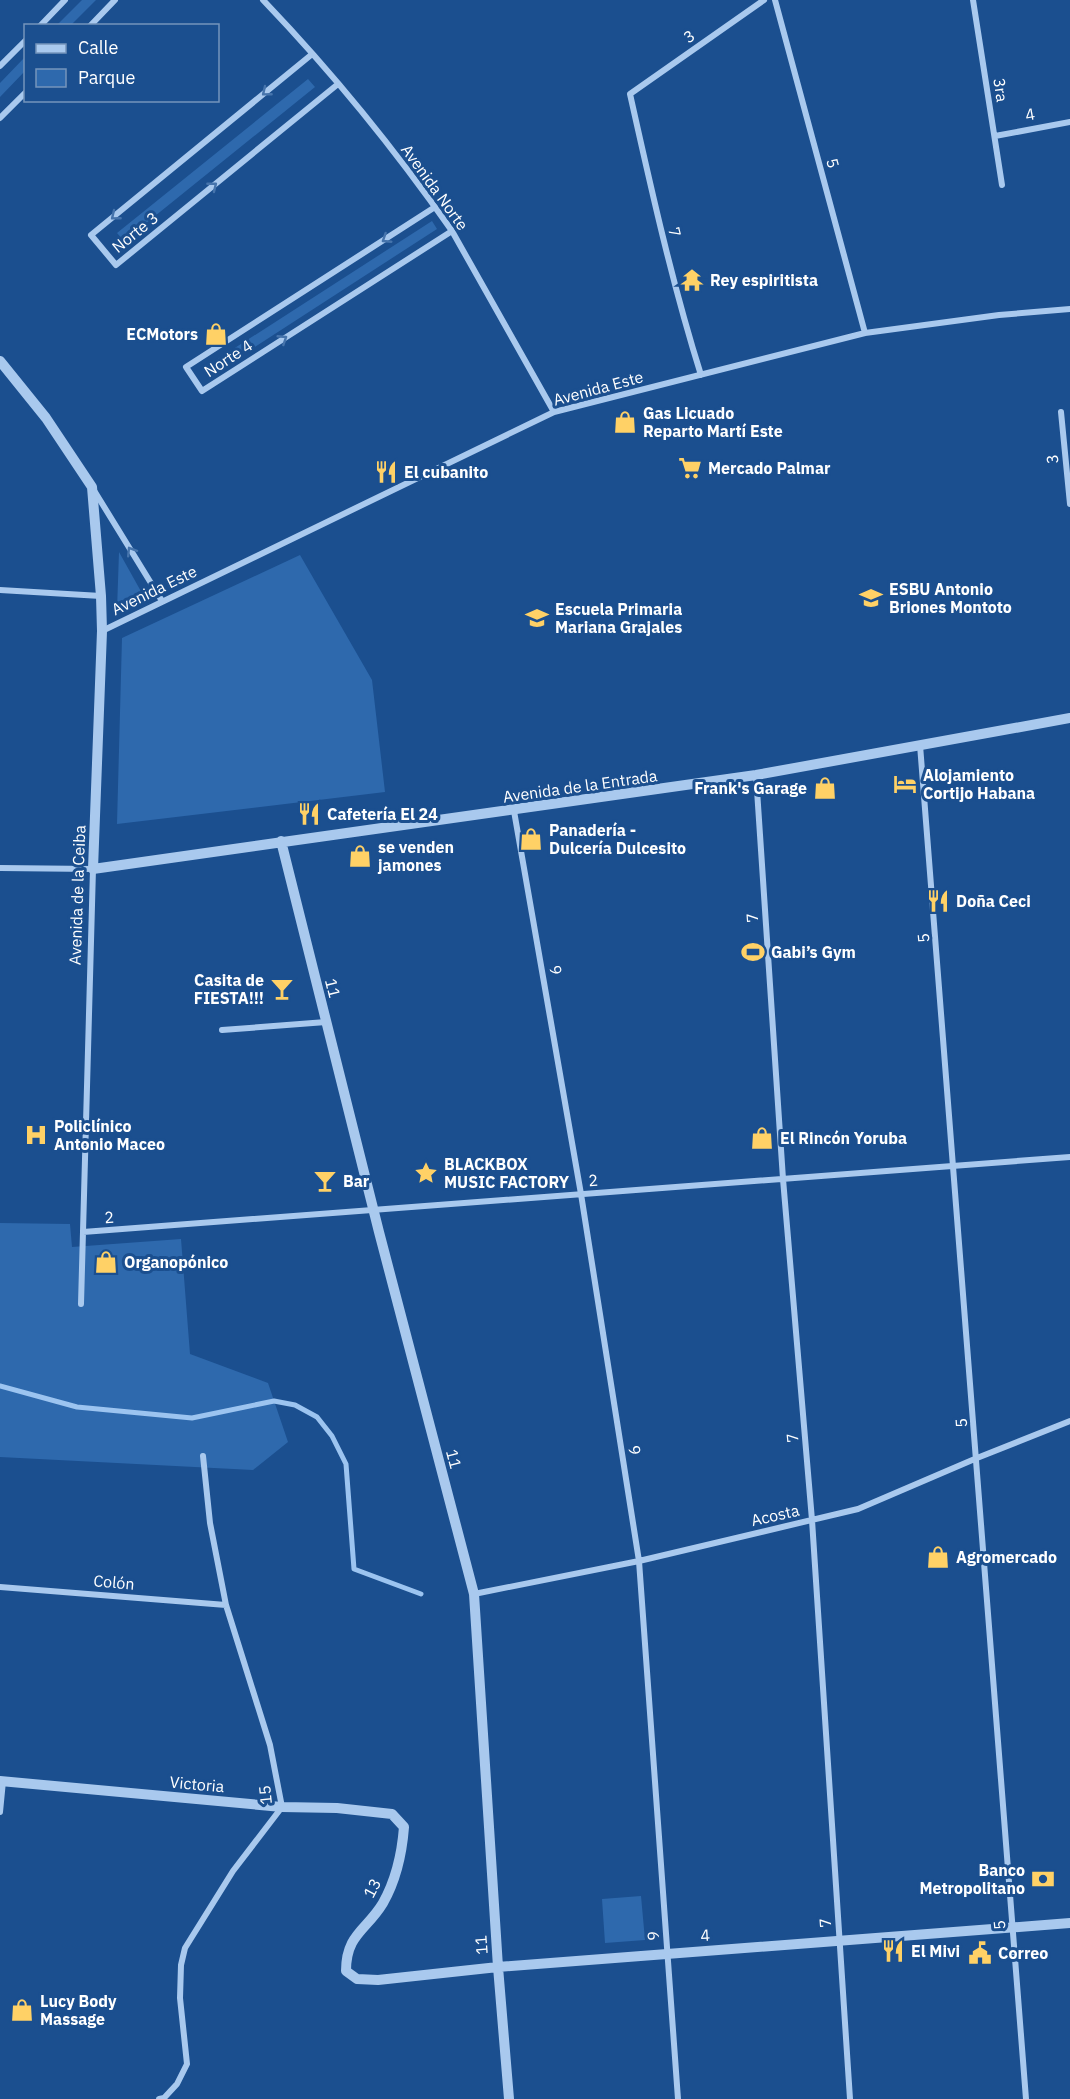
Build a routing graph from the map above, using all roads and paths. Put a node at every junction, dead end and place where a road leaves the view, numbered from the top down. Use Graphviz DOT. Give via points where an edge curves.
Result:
graph roads {
  1 [pos="65,0"];
  2 [pos="115,0"];
  3 [pos="263,0"];
  4 [pos="764,0"];
  5 [pos="775,0"];
  6 [pos="973,0"];
  7 [pos="42,24"];
  8 [pos="92,24"];
  9 [pos="24,42"];
  10 [pos="312,55"];
  11 [pos="0,66"];
  12 [pos="338,84"];
  13 [pos="24,94"];
  14 [pos="630,94"];
  15 [pos="0,118"];
  16 [pos="1070,122"];
  17 [pos="995,136"];
  18 [pos="1002,185"];
  19 [pos="435,207"];
  20 [pos="452,231"];
  21 [pos="1070,309"];
  22 [pos="865,333"];
  23 [pos="0,360"];
  24 [pos="701,375"];
  25 [pos="554,412"];
  26 [pos="1061,412"];
  27 [pos="92,487"];
  28 [pos="1070,504"];
  29 [pos="0,590"];
  30 [pos="101,596"];
  31 [pos="162,601"];
  32 [pos="102,631"];
  33 [pos="1070,718"];
  34 [pos="920,745"];
  35 [pos="756,776"];
  36 [pos="514,810"];
  37 [pos="281,841"];
  38 [pos="0,868"];
  39 [pos="93,869"];
  40 [pos="326,1022"];
  41 [pos="222,1030"];
  42 [pos="1070,1157"];
  43 [pos="955,1166"];
  44 [pos="783,1179"];
  45 [pos="581,1194"];
  46 [pos="374,1210"];
  47 [pos="83,1232"];
  48 [pos="81,1304"];
  49 [pos="1070,1421"];
  50 [pos="203,1456"];
  51 [pos="977,1458"];
  52 [pos="812,1520"];
  53 [pos="639,1561"];
  54 [pos="0,1587"];
  55 [pos="474,1594"];
  56 [pos="226,1605"];
  57 [pos="2,1781"];
  58 [pos="282,1807"];
  59 [pos="0,1812"];
  60 [pos="392,1814"];
  61 [pos="1070,1923"];
  62 [pos="1013,1927"];
  63 [pos="840,1941"];
  64 [pos="668,1953"];
  65 [pos="498,1967"];
  66 [pos="346,1971"];
  67 [pos="159,2099"];
  68 [pos="510,2099"];
  69 [pos="678,2099"];
  70 [pos="850,2099"];
  71 [pos="1026,2099"];
  1 -- 7 [label="street"];
  2 -- 8 [label="street"];
  3 -- 10 [label="street, Avenida Norte"];
  4 -- 14 [label="street, 3"];
  5 -- 22 [label="street, 5"];
  6 -- 17 [label="street, 3ra"];
  9 -- 11 [label="street"];
  10 -- 12 [label="street, Avenida Norte"];
  10 -- 12 [label="street, Norte 3, one-way" via="92,235 116,265"];
  12 -- 19 [label="street, Avenida Norte"];
  13 -- 15 [label="street"];
  14 -- 24 [label="street, 7" via="660,225"];
  16 -- 17 [label="street, 4"];
  17 -- 18 [label="street, 3ra"];
  19 -- 20 [label="street, Avenida Norte"];
  19 -- 20 [label="street, Norte 4, one-way" via="186,367 202,391"];
  20 -- 25 [label="street, Avenida Norte"];
  21 -- 22 [label="street, Avenida Este"];
  22 -- 24 [label="street, Avenida Este"];
  23 -- 27 [label="street, Avenida de la Ceiba" via="46,418"];
  24 -- 25 [label="street, Avenida Este"];
  25 -- 31 [label="street, Avenida Este"];
  26 -- 28 [label="street, 3"];
  27 -- 30 [label="street, Avenida de la Ceiba"];
  31 -- 27 [label="street, Avenida de la Ceiba, one-way"];
  29 -- 30 [label="street"];
  30 -- 32 [label="street, Avenida de la Ceiba"];
  31 -- 32 [label="street, Avenida Este"];
  32 -- 39 [label="street, Avenida de la Ceiba"];
  33 -- 34 [label="street, Avenida de la Entrada"];
  34 -- 35 [label="street, Avenida de la Entrada"];
  34 -- 43 [label="street, 5"];
  35 -- 36 [label="street, Avenida de la Entrada"];
  35 -- 44 [label="street, 7"];
  36 -- 37 [label="street, Avenida de la Entrada"];
  36 -- 45 [label="street, 9"];
  37 -- 39 [label="street, Avenida de la Entrada"];
  37 -- 40 [label="street, 11"];
  38 -- 39 [label="street"];
  39 -- 47 [label="street, Avenida de la Ceiba"];
  40 -- 41 [label="street"];
  40 -- 46 [label="street, 11"];
  42 -- 43 [label="street, 2"];
  43 -- 44 [label="street, 2"];
  43 -- 51 [label="street, 5"];
  44 -- 45 [label="street, 2"];
  44 -- 52 [label="street, 7"];
  45 -- 46 [label="street, 2"];
  45 -- 53 [label="street, 9"];
  46 -- 47 [label="street, 2"];
  46 -- 55 [label="street, 11"];
  47 -- 48 [label="street, Avenida de la Ceiba"];
  49 -- 51 [label="street, Acosta"];
  50 -- 56 [label="street, 15" via="210,1524"];
  51 -- 52 [label="street, Acosta" via="858,1509"];
  51 -- 62 [label="street, 5"];
  52 -- 53 [label="street, Acosta"];
  52 -- 63 [label="street, 7"];
  53 -- 55 [label="street, Acosta"];
  53 -- 64 [label="street, 9"];
  54 -- 56 [label="street, Colón"];
  55 -- 65 [label="street, 11"];
  56 -- 58 [label="street, 15" via="270,1744"];
  57 -- 58 [label="street, Victoria"];
  57 -- 59 [label="street"];
  58 -- 60 [label="street, Victoria"];
  58 -- 67 [label="street, 15" via="233,1871 184,1948 180,1998 187,2064 177,2084"];
  60 -- 66 [label="street, 13" via="404,1827 395,1877 382,1904 350,1944"];
  61 -- 62 [label="street, 4"];
  62 -- 63 [label="street, 4"];
  62 -- 71 [label="street, 5"];
  63 -- 64 [label="street, 4"];
  63 -- 70 [label="street, 7"];
  64 -- 65 [label="street, 4"];
  64 -- 69 [label="street, 9"];
  65 -- 66 [label="street, 4" via="378,1980 357,1979"];
  65 -- 68 [label="street, 11"];
}
